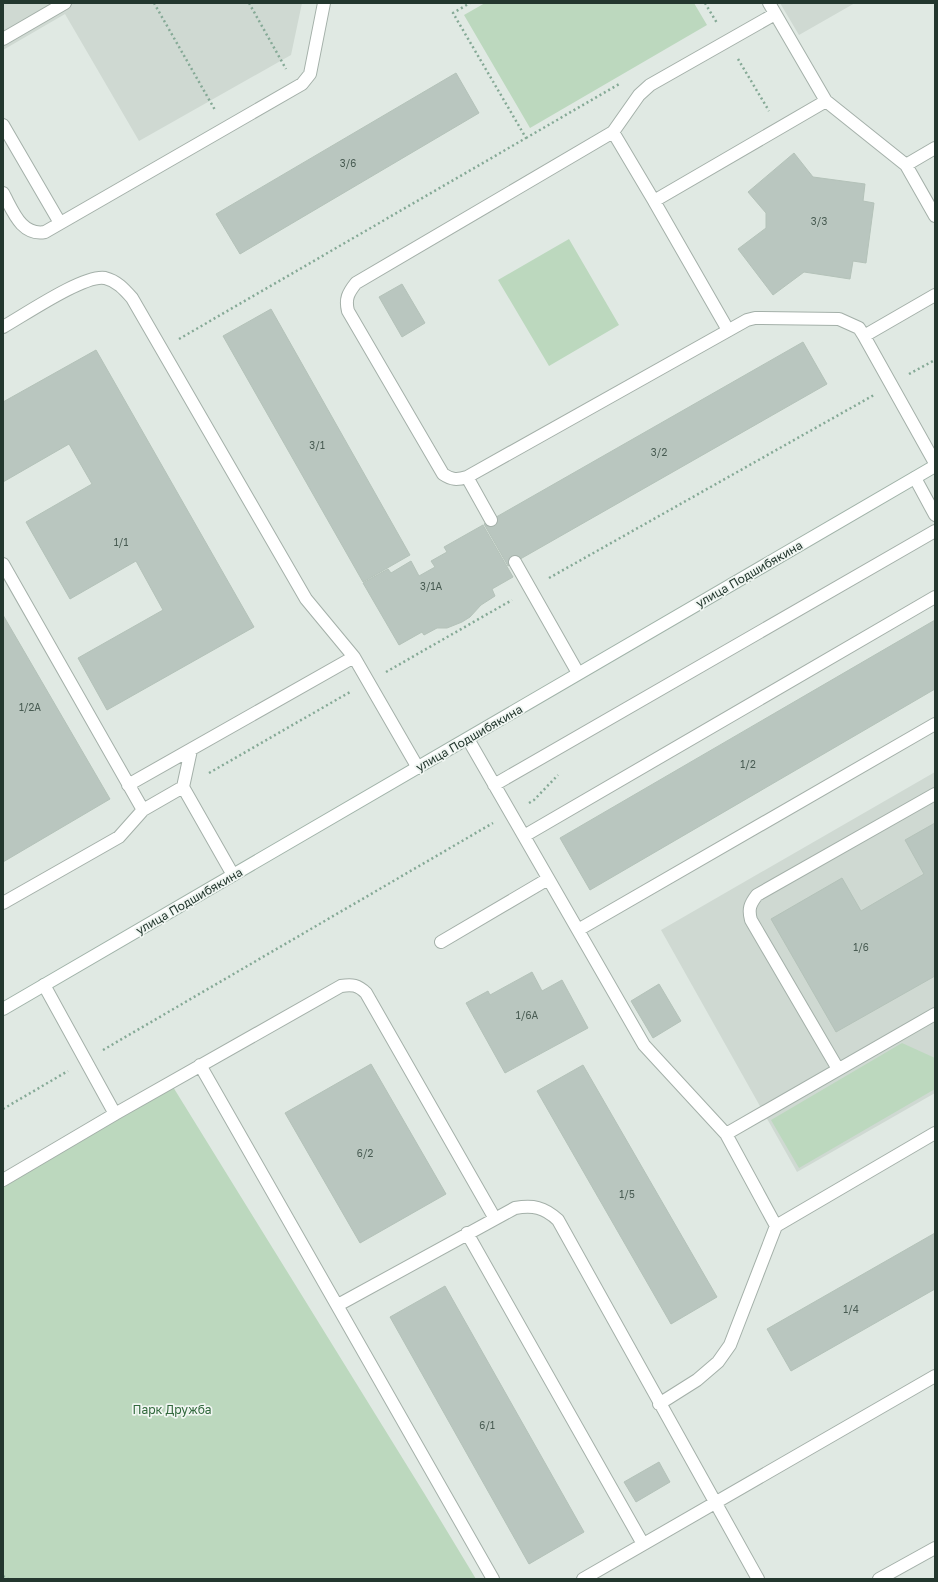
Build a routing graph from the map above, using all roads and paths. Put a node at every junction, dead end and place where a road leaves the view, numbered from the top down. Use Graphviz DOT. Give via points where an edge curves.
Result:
graph roads {
  1 [pos="65,3"];
  2 [pos="154,3"];
  3 [pos="249,3"];
  4 [pos="324,3"];
  5 [pos="470,3"];
  6 [pos="705,3"];
  7 [pos="772,8"];
  8 [pos="3,40"];
  9 [pos="728,41"];
  10 [pos="296,87"];
  11 [pos="826,101"];
  12 [pos="3,125"];
  13 [pos="225,128"];
  14 [pos="779,128"];
  15 [pos="613,132"];
  16 [pos="935,148"];
  17 [pos="906,165"];
  18 [pos="3,193"];
  19 [pos="654,201"];
  20 [pos="935,216"];
  21 [pos="60,223"];
  22 [pos="935,296"];
  23 [pos="3,327"];
  24 [pos="728,330"];
  25 [pos="864,336"];
  26 [pos="163,348"];
  27 [pos="935,360"];
  28 [pos="892,385"];
  29 [pos="935,465"];
  30 [pos="467,477"];
  31 [pos="914,478"];
  32 [pos="935,515"];
  33 [pos="491,520"];
  34 [pos="935,531"];
  35 [pos="515,562"];
  36 [pos="3,564"];
  37 [pos="530,589"];
  38 [pos="935,597"];
  39 [pos="354,657"];
  40 [pos="578,673"];
  41 [pos="368,682"];
  42 [pos="935,724"];
  43 [pos="468,739"];
  44 [pos="191,750"];
  45 [pos="418,768"];
  46 [pos="561,770"];
  47 [pos="128,785"];
  48 [pos="494,785"];
  49 [pos="183,787"];
  50 [pos="935,794"];
  51 [pos="143,810"];
  52 [pos="510,813"];
  53 [pos="524,836"];
  54 [pos="233,876"];
  55 [pos="548,879"];
  56 [pos="3,903"];
  57 [pos="578,930"];
  58 [pos="441,942"];
  59 [pos="44,985"];
  60 [pos="3,1009"];
  61 [pos="935,1014"];
  62 [pos="86,1060"];
  63 [pos="200,1065"];
  64 [pos="838,1069"];
  65 [pos="3,1109"];
  66 [pos="115,1114"];
  67 [pos="935,1133"];
  68 [pos="726,1134"];
  69 [pos="3,1180"];
  70 [pos="494,1217"];
  71 [pos="776,1226"];
  72 [pos="466,1233"];
  73 [pos="338,1305"];
  74 [pos="935,1376"];
  75 [pos="659,1404"];
  76 [pos="714,1502"];
  77 [pos="643,1544"];
  78 [pos="935,1548"];
  79 [pos="3,1576"];
  80 [pos="8,1579"];
  81 [pos="492,1579"];
  82 [pos="583,1579"];
  83 [pos="758,1579"];
  84 [pos="879,1579"];
  1 -- 8 [label="street"];
  2 -- 13 [label="path"];
  3 -- 10 [label="path"];
  4 -- 10 [label="street" via="310,74"];
  5 -- 26 [label="path" via="453,12 526,138"];
  6 -- 9 [label="path"];
  7 -- 9 [label="street"];
  7 -- 11 [label="street"];
  9 -- 14 [label="path"];
  9 -- 15 [label="street" via="650,85 639,95"];
  10 -- 13 [label="street"];
  11 -- 14 [label="street"];
  11 -- 17 [label="street"];
  12 -- 21 [label="street"];
  13 -- 21 [label="street"];
  14 -- 19 [label="street"];
  15 -- 19 [label="street"];
  15 -- 30 [label="street" via="356,283 348,292 348,311 443,474 458,480"];
  16 -- 17 [label="street"];
  17 -- 20 [label="street"];
  18 -- 21 [label="street" via="21,224 28,230 46,232"];
  19 -- 24 [label="street"];
  22 -- 25 [label="street"];
  23 -- 26 [label="street" via="82,282 104,278 119,284 132,298"];
  24 -- 25 [label="street" via="755,318 839,319 860,328"];
  24 -- 30 [label="street"];
  25 -- 28 [label="street"];
  26 -- 39 [label="street" via="306,599"];
  27 -- 28 [label="path"];
  28 -- 29 [label="street"];
  28 -- 37 [label="path"];
  29 -- 31 [label="street, улица Подшибякина"];
  30 -- 33 [label="street"];
  31 -- 32 [label="street"];
  31 -- 40 [label="street, улица Подшибякина"];
  34 -- 48 [label="street"];
  35 -- 37 [label="street"];
  36 -- 47 [label="street"];
  37 -- 40 [label="street"];
  37 -- 41 [label="path"];
  38 -- 53 [label="street"];
  39 -- 41 [label="street"];
  39 -- 44 [label="street"];
  40 -- 43 [label="street, улица Подшибякина"];
  41 -- 45 [label="street"];
  41 -- 49 [label="path"];
  42 -- 57 [label="street"];
  43 -- 45 [label="street, улица Подшибякина"];
  43 -- 48 [label="street"];
  44 -- 47 [label="street"];
  44 -- 49 [label="street"];
  45 -- 54 [label="street, улица Подшибякина"];
  46 -- 52 [label="path" via="534,800"];
  47 -- 51 [label="street"];
  48 -- 52 [label="street"];
  49 -- 51 [label="street"];
  49 -- 54 [label="street"];
  50 -- 64 [label="street" via="757,894 750,904 751,920"];
  51 -- 56 [label="street" via="119,837"];
  52 -- 53 [label="street"];
  52 -- 62 [label="path"];
  53 -- 55 [label="street"];
  54 -- 59 [label="street, улица Подшибякина"];
  55 -- 57 [label="street"];
  55 -- 58 [label="street"];
  57 -- 68 [label="street" via="644,1045"];
  59 -- 60 [label="street, улица Подшибякина"];
  59 -- 62 [label="street"];
  61 -- 64 [label="street"];
  62 -- 65 [label="path"];
  62 -- 66 [label="street"];
  63 -- 66 [label="street"];
  63 -- 70 [label="street" via="341,986 360,986"];
  63 -- 73 [label="street"];
  64 -- 68 [label="street"];
  66 -- 69 [label="street"];
  67 -- 71 [label="street"];
  68 -- 71 [label="street"];
  70 -- 72 [label="street"];
  70 -- 75 [label="street" via="515,1208 529,1206 541,1208 558,1220"];
  71 -- 75 [label="street" via="730,1345 718,1362 697,1380"];
  72 -- 73 [label="street"];
  72 -- 77 [label="street"];
  73 -- 81 [label="street"];
  74 -- 76 [label="street"];
  75 -- 76 [label="street"];
  76 -- 77 [label="street"];
  76 -- 83 [label="street"];
  77 -- 82 [label="street"];
  78 -- 84 [label="street"];
  79 -- 80 [label="path"];
}
